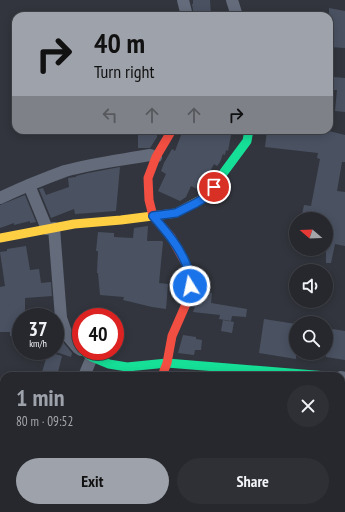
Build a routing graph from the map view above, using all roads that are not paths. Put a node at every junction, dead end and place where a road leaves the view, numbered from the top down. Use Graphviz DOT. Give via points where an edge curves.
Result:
graph roads {
  1 [pos="183,0"];
  2 [pos="232,0"];
  3 [pos="186,12"];
  4 [pos="236,12"];
  5 [pos="170,134"];
  6 [pos="248,134"];
  7 [pos="156,157"];
  8 [pos="29,185"];
  9 [pos="0,198"];
  10 [pos="153,216"];
  11 [pos="51,229"];
  12 [pos="0,238"];
  13 [pos="72,341"];
  14 [pos="85,360"];
  15 [pos="100,360"];
  16 [pos="167,363"];
  17 [pos="84,372"];
  18 [pos="164,372"];
  19 [pos="278,372"];
  1 -- 3 [label="street"];
  2 -- 4 [label="street"];
  5 -- 7 [label="street"];
  6 -- 10 [label="street" via="247,141 206,197 176,213"];
  7 -- 8 [label="street" via="150,155 103,162 66,171"];
  7 -- 10 [label="street" via="148,178"];
  8 -- 9 [label="street"];
  8 -- 11 [label="street"];
  10 -- 11 [label="street" via="74,224"];
  10 -- 16 [label="street" via="171,237 189,274 190,286 186,304 172,336"];
  11 -- 12 [label="street"];
  11 -- 13 [label="street" via="61,318"];
  14 -- 17 [label="street"];
  15 -- 16 [label="street" via="127,367"];
  16 -- 18 [label="street"];
  16 -- 19 [label="street"];
}
